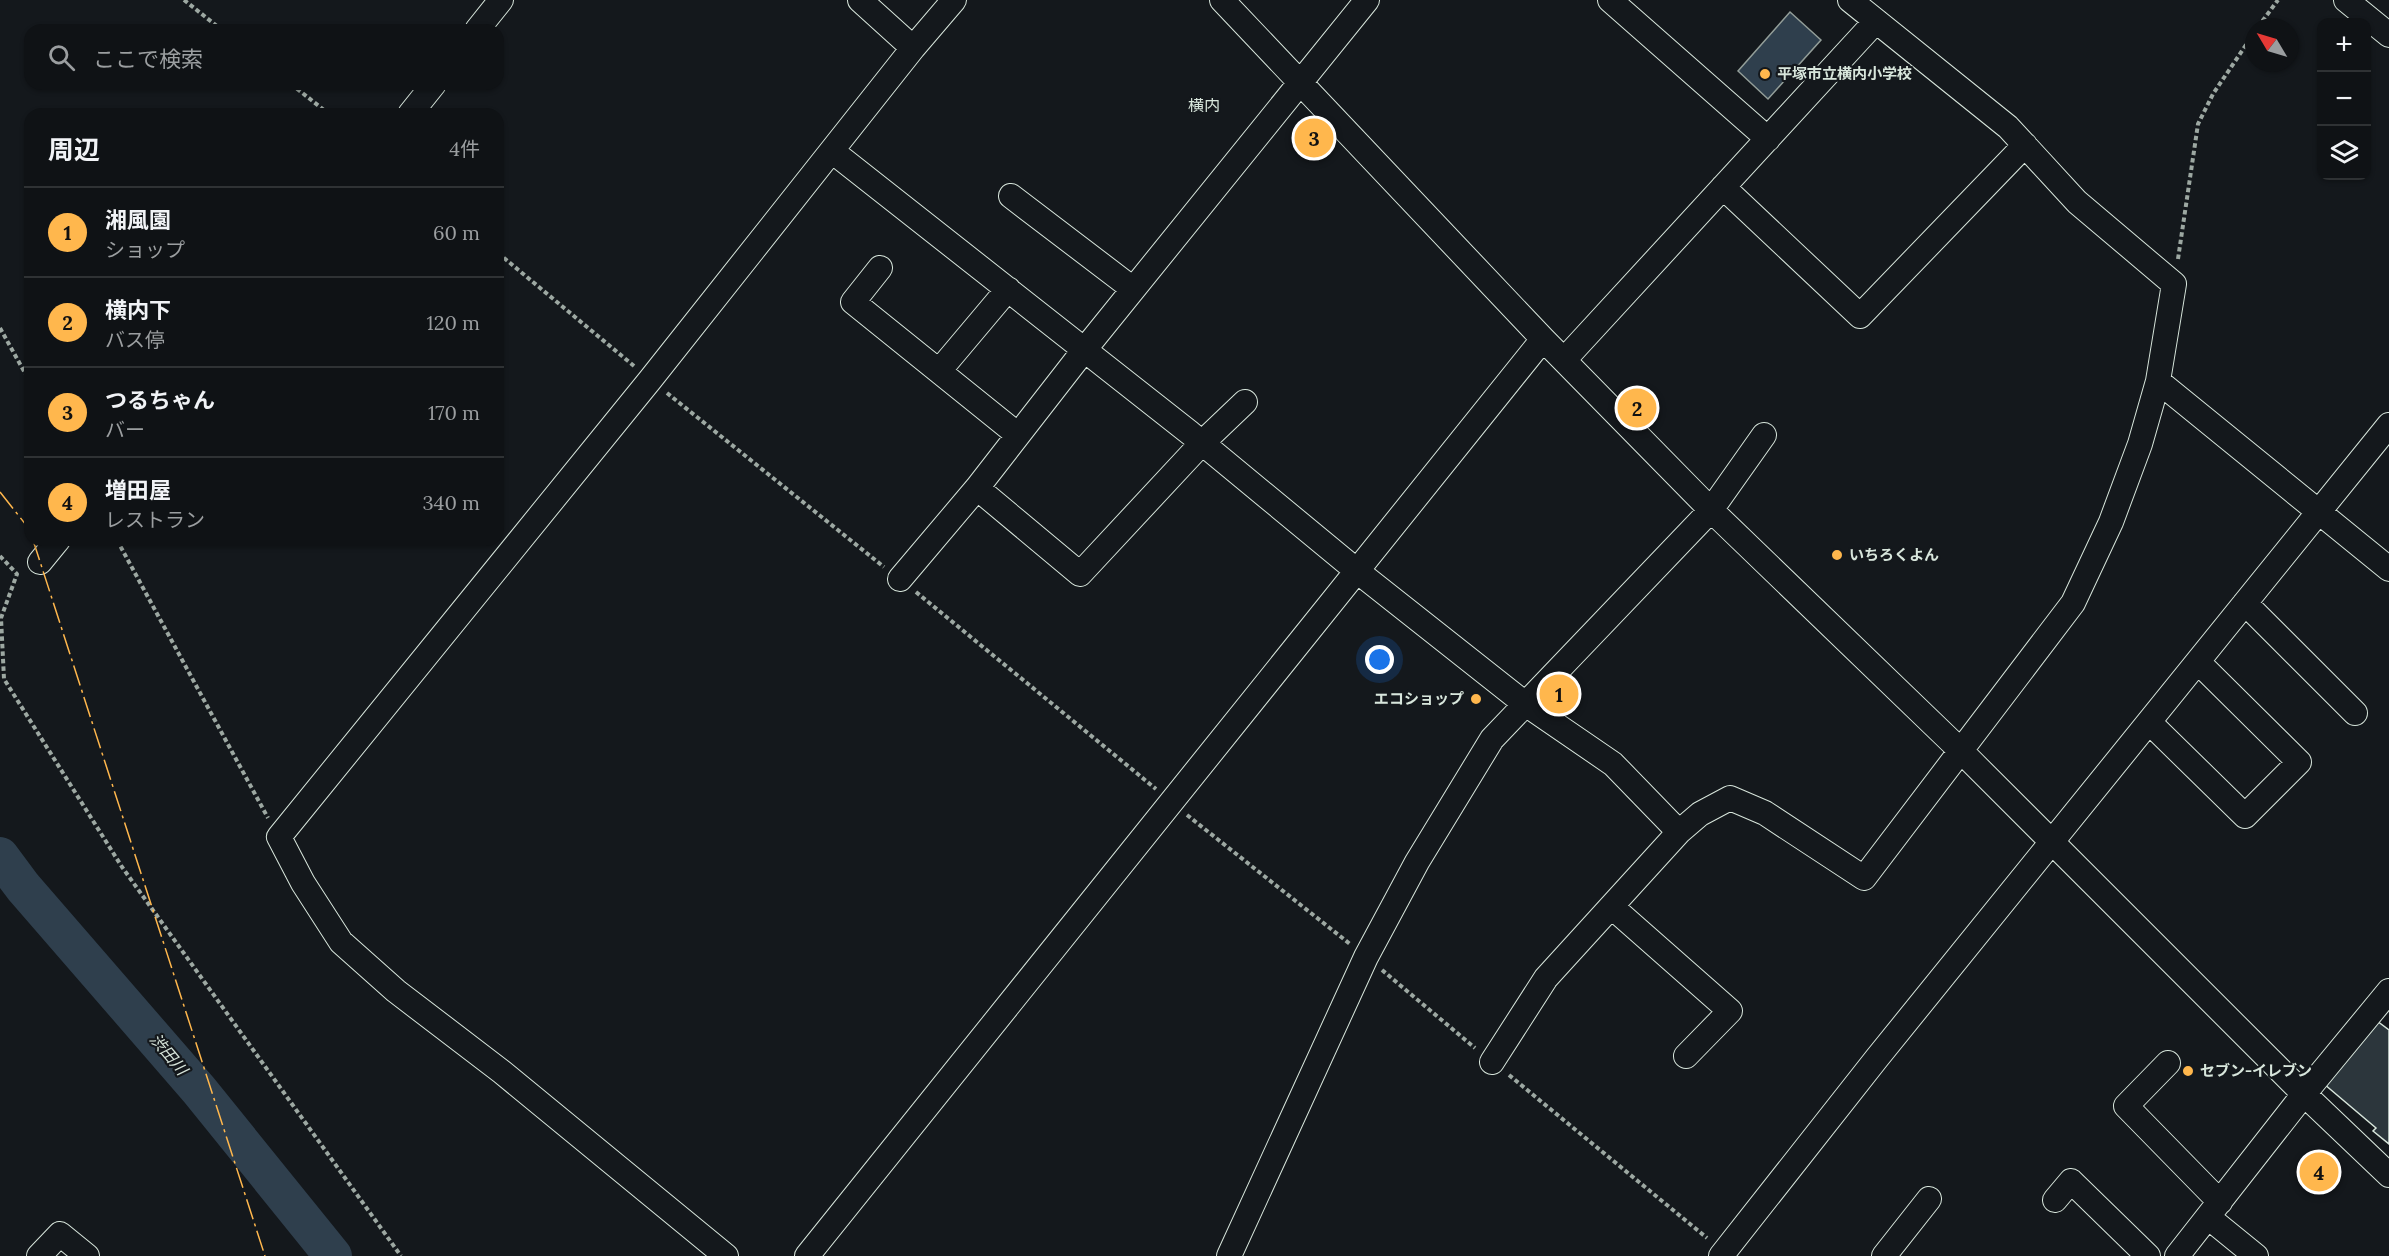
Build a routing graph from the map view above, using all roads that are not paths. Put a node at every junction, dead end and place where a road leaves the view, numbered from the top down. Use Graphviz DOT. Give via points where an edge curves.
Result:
graph roads {
  1 [pos="501,0"];
  2 [pos="860,0"];
  3 [pos="954,0"];
  4 [pos="1222,0"];
  5 [pos="1367,0"];
  6 [pos="1610,0"];
  7 [pos="1850,0"];
  8 [pos="2346,0"];
  9 [pos="1876,21"];
  10 [pos="482,24"];
  11 [pos="2389,35"];
  12 [pos="913,48"];
  13 [pos="1300,82"];
  14 [pos="429,90"];
  15 [pos="415,108"];
  16 [pos="1768,139"];
  17 [pos="2025,145"];
  18 [pos="832,151"];
  19 [pos="1723,188"];
  20 [pos="1011,196"];
  21 [pos="880,268"];
  22 [pos="1008,289"];
  23 [pos="1133,289"];
  24 [pos="1543,339"];
  25 [pos="1084,349"];
  26 [pos="1564,360"];
  27 [pos="939,371"];
  28 [pos="2158,381"];
  29 [pos="1245,402"];
  30 [pos="2389,425"];
  31 [pos="1018,435"];
  32 [pos="1764,435"];
  33 [pos="1202,443"];
  34 [pos="977,488"];
  35 [pos="1711,510"];
  36 [pos="2319,511"];
  37 [pos="53,546"];
  38 [pos="40,562"];
  39 [pos="2389,569"];
  40 [pos="1357,571"];
  41 [pos="900,579"];
  42 [pos="2245,603"];
  43 [pos="2198,662"];
  44 [pos="1524,702"];
  45 [pos="2355,714"];
  46 [pos="2149,722"];
  47 [pos="1960,750"];
  48 [pos="1679,832"];
  49 [pos="2053,842"];
  50 [pos="1612,907"];
  51 [pos="2389,991"];
  52 [pos="1686,1056"];
  53 [pos="1492,1062"];
  54 [pos="2169,1063"];
  55 [pos="2304,1094"];
  56 [pos="2389,1175"];
  57 [pos="1929,1199"];
  58 [pos="2055,1200"];
  59 [pos="2214,1210"];
  60 [pos="1723,1254"];
  61 [pos="39,1256"];
  62 [pos="87,1256"];
  63 [pos="726,1256"];
  64 [pos="807,1256"];
  65 [pos="1229,1256"];
  66 [pos="1884,1256"];
  67 [pos="2148,1256"];
  68 [pos="2177,1256"];
  69 [pos="2256,1256"];
  1 -- 10 [label="street"];
  2 -- 12 [label="street"];
  3 -- 12 [label="street"];
  4 -- 13 [label="street"];
  5 -- 13 [label="street"];
  6 -- 16 [label="street"];
  7 -- 9 [label="street"];
  8 -- 11 [label="street"];
  9 -- 16 [label="street"];
  9 -- 17 [label="street"];
  12 -- 18 [label="street"];
  13 -- 23 [label="street"];
  13 -- 24 [label="street"];
  14 -- 15 [label="street"];
  16 -- 19 [label="street"];
  17 -- 19 [label="street" via="1860,316"];
  17 -- 28 [label="street" via="2077,202 2174,284"];
  18 -- 22 [label="street"];
  18 -- 63 [label="street" via="279,837 341,942 396,991 502,1072"];
  19 -- 26 [label="street"];
  20 -- 23 [label="street"];
  21 -- 27 [label="street" via="853,302"];
  22 -- 25 [label="street"];
  22 -- 27 [label="street"];
  23 -- 25 [label="street"];
  24 -- 26 [label="street"];
  24 -- 40 [label="street"];
  25 -- 31 [label="street"];
  25 -- 33 [label="street"];
  26 -- 35 [label="street"];
  27 -- 31 [label="street"];
  28 -- 36 [label="street"];
  28 -- 47 [label="street" via="2111,522 2073,603"];
  29 -- 33 [label="street"];
  30 -- 36 [label="street"];
  31 -- 34 [label="street"];
  32 -- 35 [label="street"];
  33 -- 34 [label="street" via="1080,574"];
  33 -- 40 [label="street"];
  34 -- 41 [label="street"];
  35 -- 44 [label="street"];
  35 -- 47 [label="street"];
  36 -- 39 [label="street"];
  36 -- 42 [label="street"];
  37 -- 38 [label="street"];
  40 -- 44 [label="street"];
  40 -- 64 [label="street"];
  42 -- 43 [label="street"];
  42 -- 45 [label="street"];
  43 -- 46 [label="street"];
  43 -- 46 [label="street" via="2299,762 2246,816"];
  44 -- 48 [label="street" via="1613,764"];
  44 -- 65 [label="street" via="1492,739 1465,781 1366,957"];
  46 -- 49 [label="street"];
  47 -- 48 [label="street" via="1864,878 1765,813 1730,798 1700,814"];
  47 -- 49 [label="street"];
  48 -- 50 [label="street"];
  49 -- 55 [label="street"];
  49 -- 60 [label="street"];
  50 -- 52 [label="street" via="1730,1011"];
  50 -- 53 [label="street" via="1546,978"];
  51 -- 55 [label="street"];
  54 -- 59 [label="street" via="2126,1106"];
  55 -- 56 [label="street"];
  55 -- 59 [label="street"];
  57 -- 66 [label="street"];
  58 -- 67 [label="street" via="2071,1181"];
  59 -- 68 [label="street"];
  59 -- 69 [label="street"];
  61 -- 62 [label="street" via="60,1233"];
}
